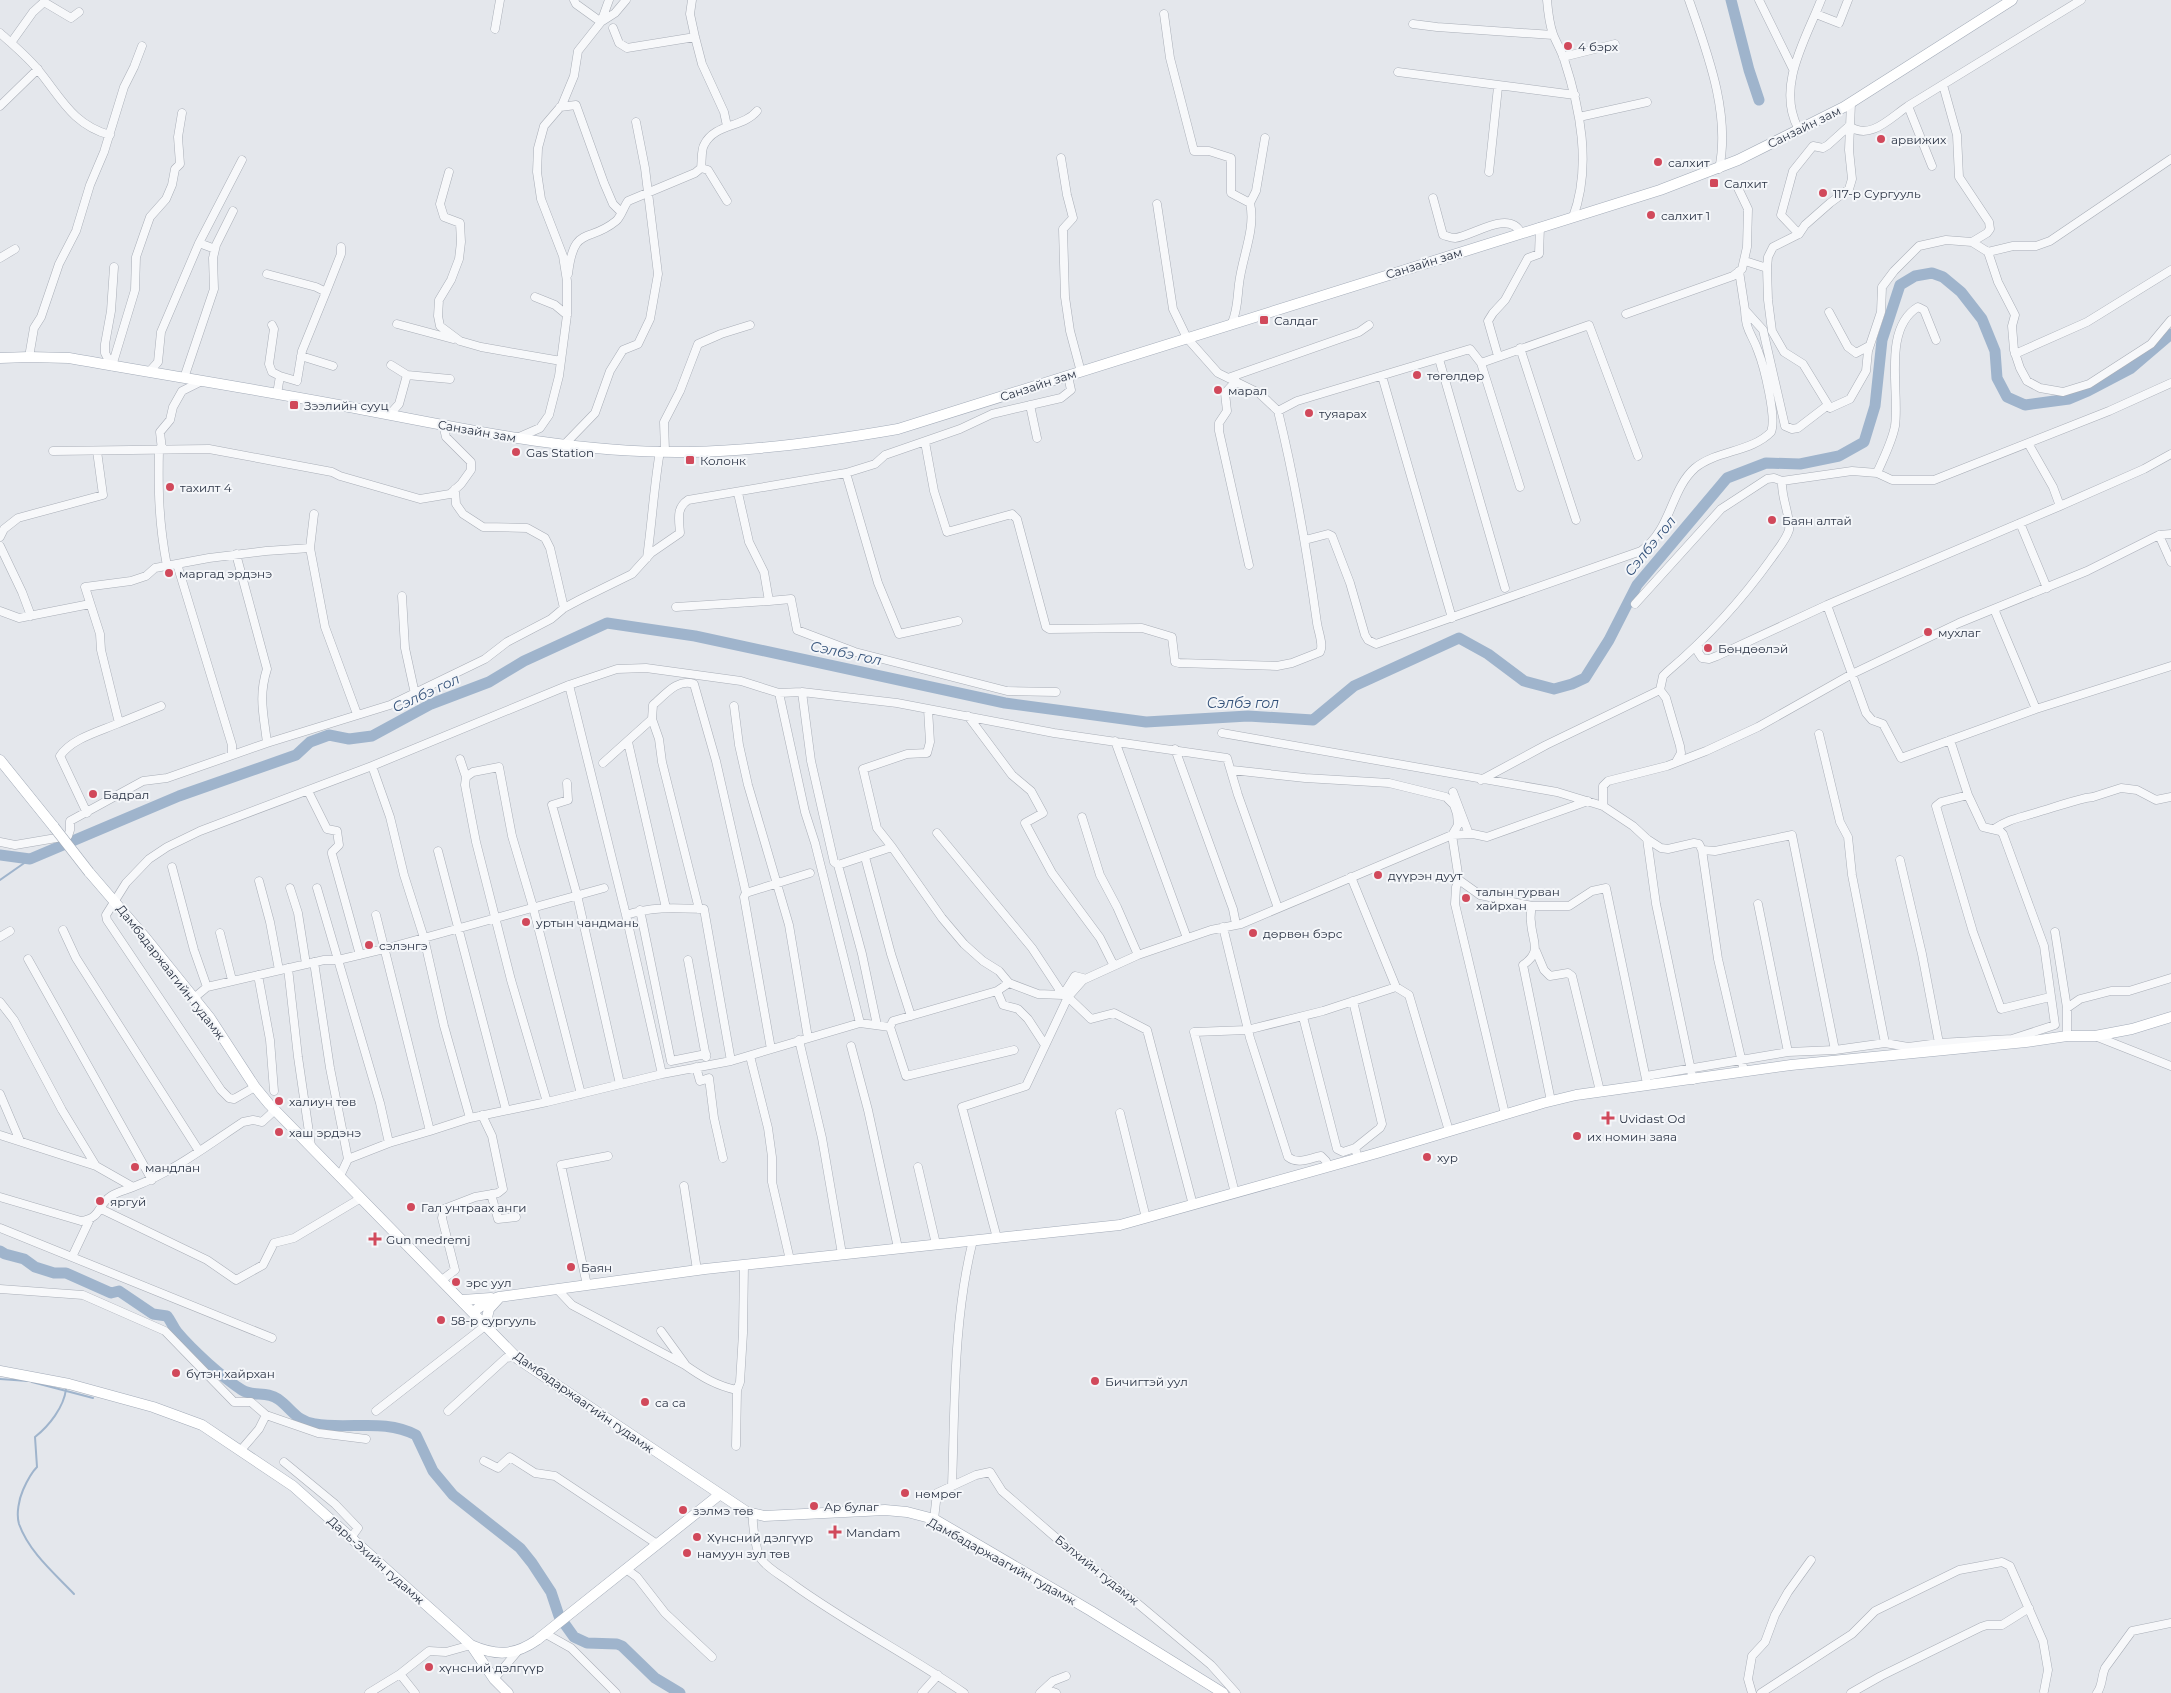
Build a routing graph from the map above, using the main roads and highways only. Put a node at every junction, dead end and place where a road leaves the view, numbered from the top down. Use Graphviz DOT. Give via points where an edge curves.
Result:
graph roads {
  1 [pos="2012,0"];
  2 [pos="0,358"];
  3 [pos="0,760"];
  4 [pos="2171,1018"];
  5 [pos="499,1297"];
  6 [pos="462,1300"];
  7 [pos="473,1312"];
  8 [pos="485,1326"];
  9 [pos="0,1371"];
  10 [pos="719,1495"];
  11 [pos="471,1645"];
  12 [pos="508,1693"];
  13 [pos="1223,1693"];
  1 -- 2 [label="main road, Санзайн зам" via="1851,102 1718,169 898,429 784,446 688,452 565,444 69,358"];
  3 -- 6 [label="main road, Дамбадаржаагийн гудамж, bridge" via="210,1018 255,1087"];
  4 -- 5 [label="main road" via="2095,1036 2012,1041 1744,1071 1694,1080 1646,1080 1551,1101 1449,1131 1356,1153 1328,1167 1120,1225 698,1270"];
  5 -- 6 [label="main road"];
  5 -- 7 [label="main road"];
  5 -- 8 [label="main road" via="489,1310"];
  6 -- 7 [label="main road, Дамбадаржаагийн гудамж"];
  7 -- 8 [label="main road, Дамбадаржаагийн гудамж"];
  8 -- 10 [label="main road, Дамбадаржаагийн гудамж" via="516,1357"];
  9 -- 11 [label="main road, Дарь-Эхийн гудамж" via="69,1384 153,1406 202,1424 293,1486"];
  10 -- 11 [label="main road, Дарь-Эхийн гудамж" via="546,1634 517,1652 495,1652"];
  10 -- 13 [label="main road, Дамбадаржаагийн гудамж" via="753,1514 764,1516 885,1510 934,1519"];
  11 -- 12 [label="main road" via="494,1679"];
}
